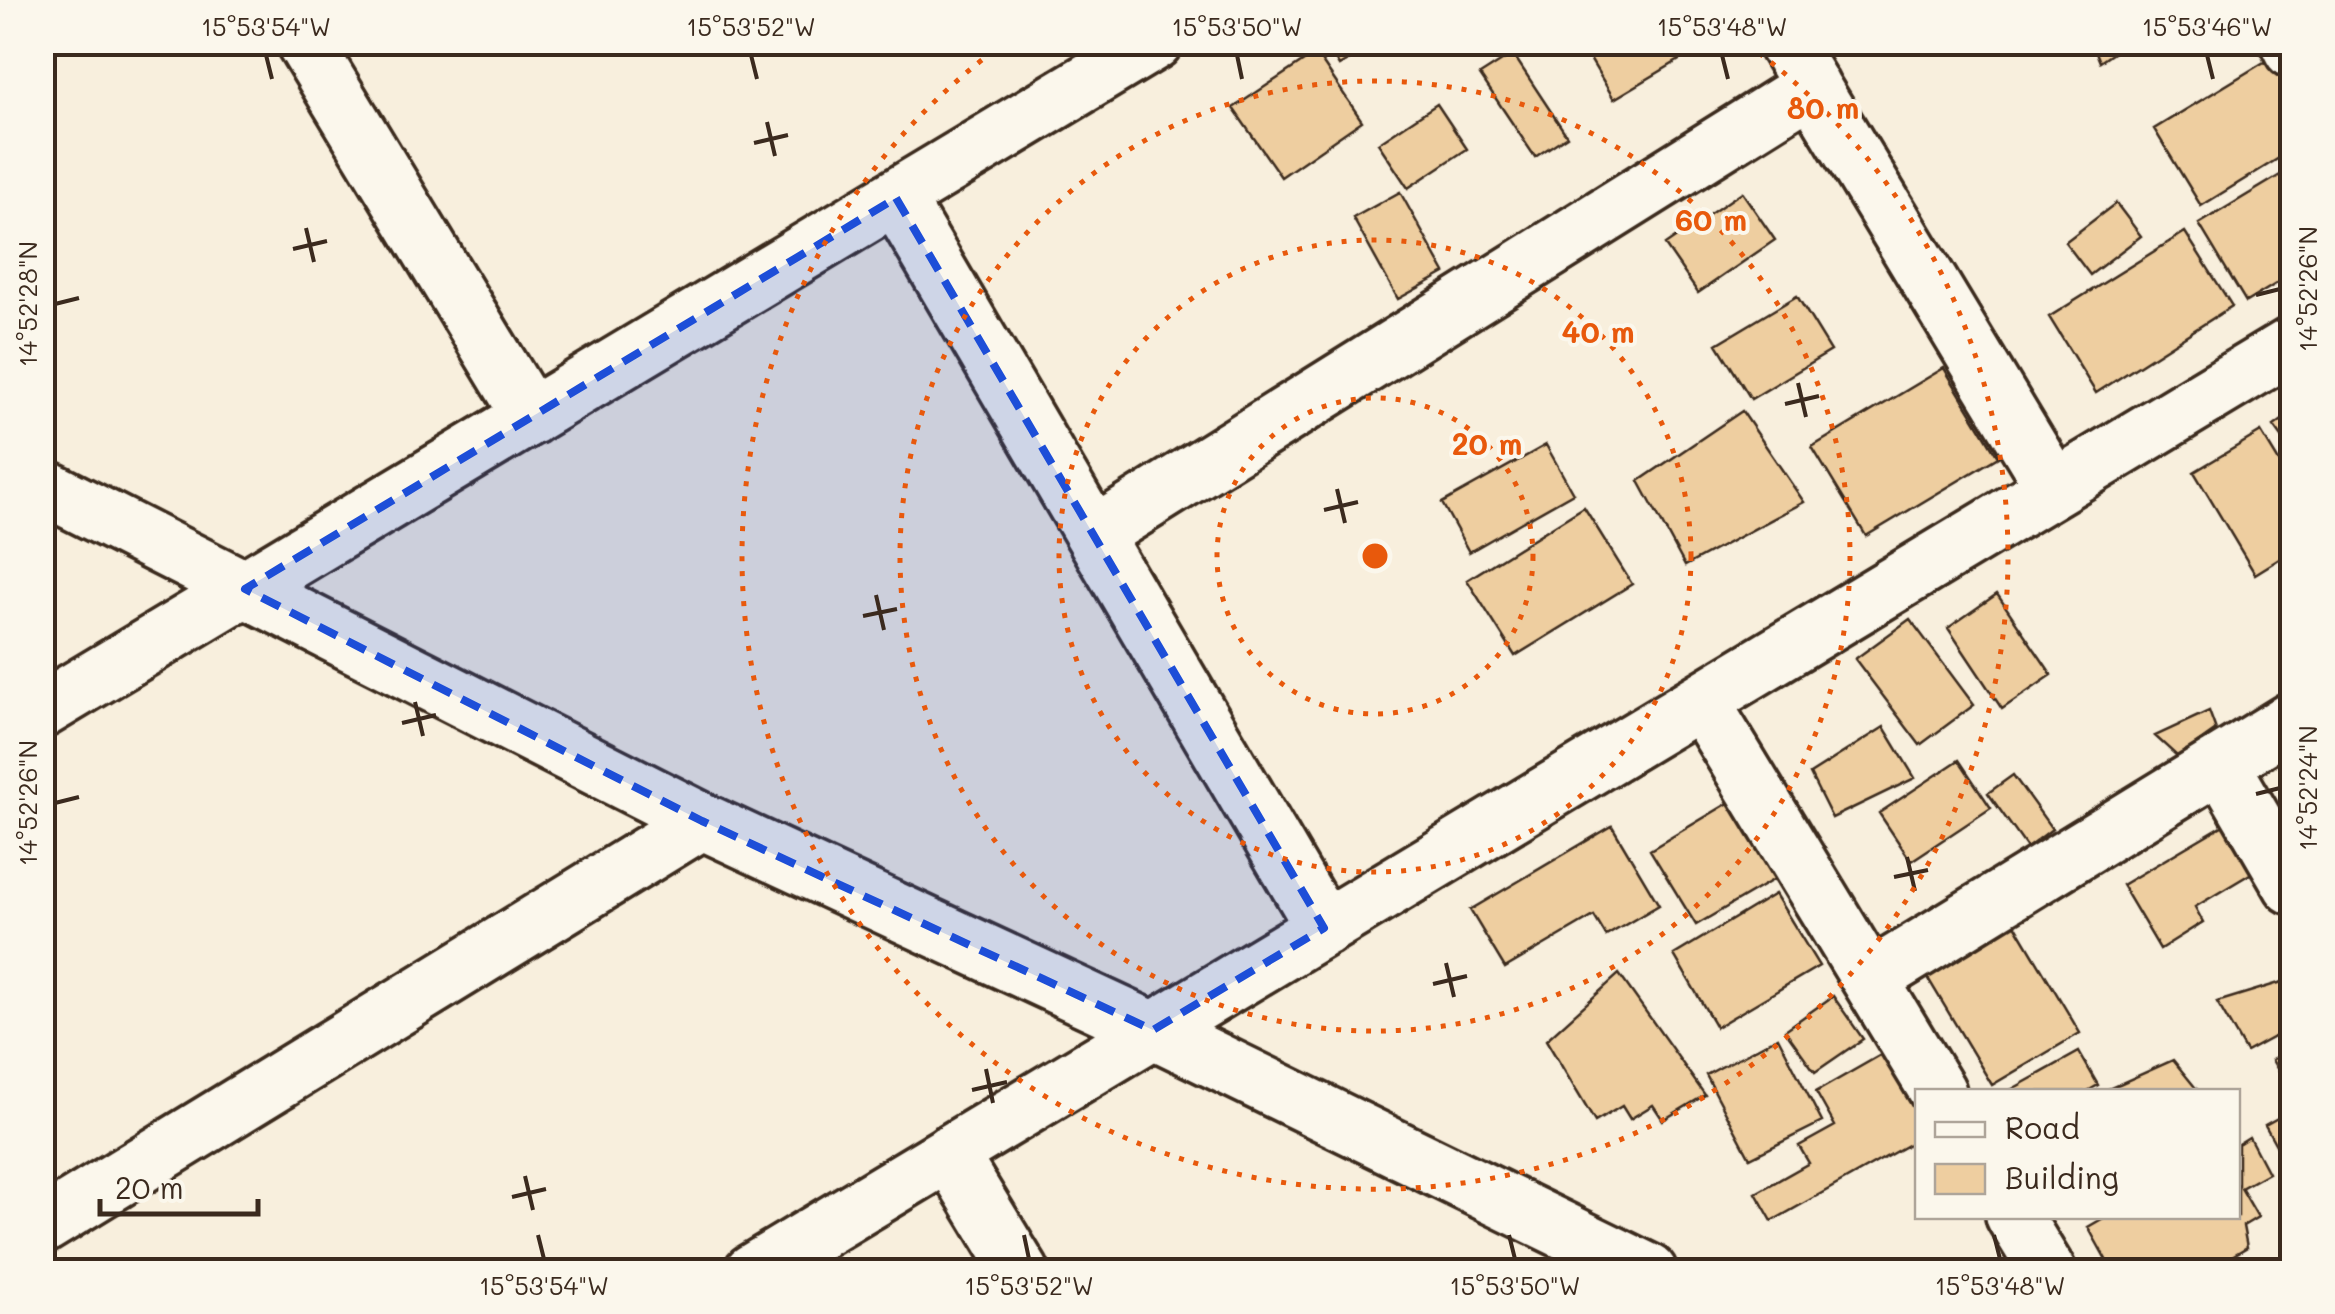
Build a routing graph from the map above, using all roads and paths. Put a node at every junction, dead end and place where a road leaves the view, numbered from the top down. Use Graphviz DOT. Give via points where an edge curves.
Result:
graph roads {
  1 [pos="304,42"];
  2 [pos="1154,42"];
  3 [pos="2288,42"];
  4 [pos="2292,50"];
  5 [pos="1799,64"];
  6 [pos="896,198"];
  7 [pos="2292,344"];
  8 [pos="531,417"];
  9 [pos="42,486"];
  10 [pos="2054,488"];
  11 [pos="1094,535"];
  12 [pos="244,589"];
  13 [pos="1700,700"];
  14 [pos="42,710"];
  15 [pos="2292,720"];
  16 [pos="2221,764"];
  17 [pos="702,821"];
  18 [pos="2292,886"];
  19 [pos="1324,928"];
  20 [pos="1870,979"];
  21 [pos="1153,1030"];
  22 [pos="1936,1089"];
  23 [pos="949,1153"];
  24 [pos="2016,1219"];
  25 [pos="42,1226"];
  26 [pos="1641,1270"];
  27 [pos="752,1272"];
  28 [pos="1021,1272"];
  29 [pos="2048,1272"];
  1 -- 8 [label="street"];
  2 -- 6 [label="street"];
  3 -- 4 [label="street"];
  5 -- 10 [label="street"];
  5 -- 11 [label="street"];
  6 -- 8 [label="street"];
  6 -- 11 [label="street"];
  7 -- 10 [label="street"];
  8 -- 12 [label="street"];
  9 -- 12 [label="street"];
  10 -- 13 [label="street"];
  11 -- 19 [label="street"];
  12 -- 14 [label="street"];
  12 -- 17 [label="street"];
  13 -- 19 [label="street"];
  13 -- 20 [label="street"];
  15 -- 16 [label="street"];
  16 -- 18 [label="street"];
  16 -- 20 [label="street"];
  17 -- 21 [label="street"];
  17 -- 25 [label="street"];
  19 -- 21 [label="street"];
  20 -- 22 [label="street"];
  21 -- 23 [label="street"];
  21 -- 26 [label="street"];
  23 -- 27 [label="street"];
  23 -- 28 [label="street"];
  24 -- 29 [label="street"];
}
